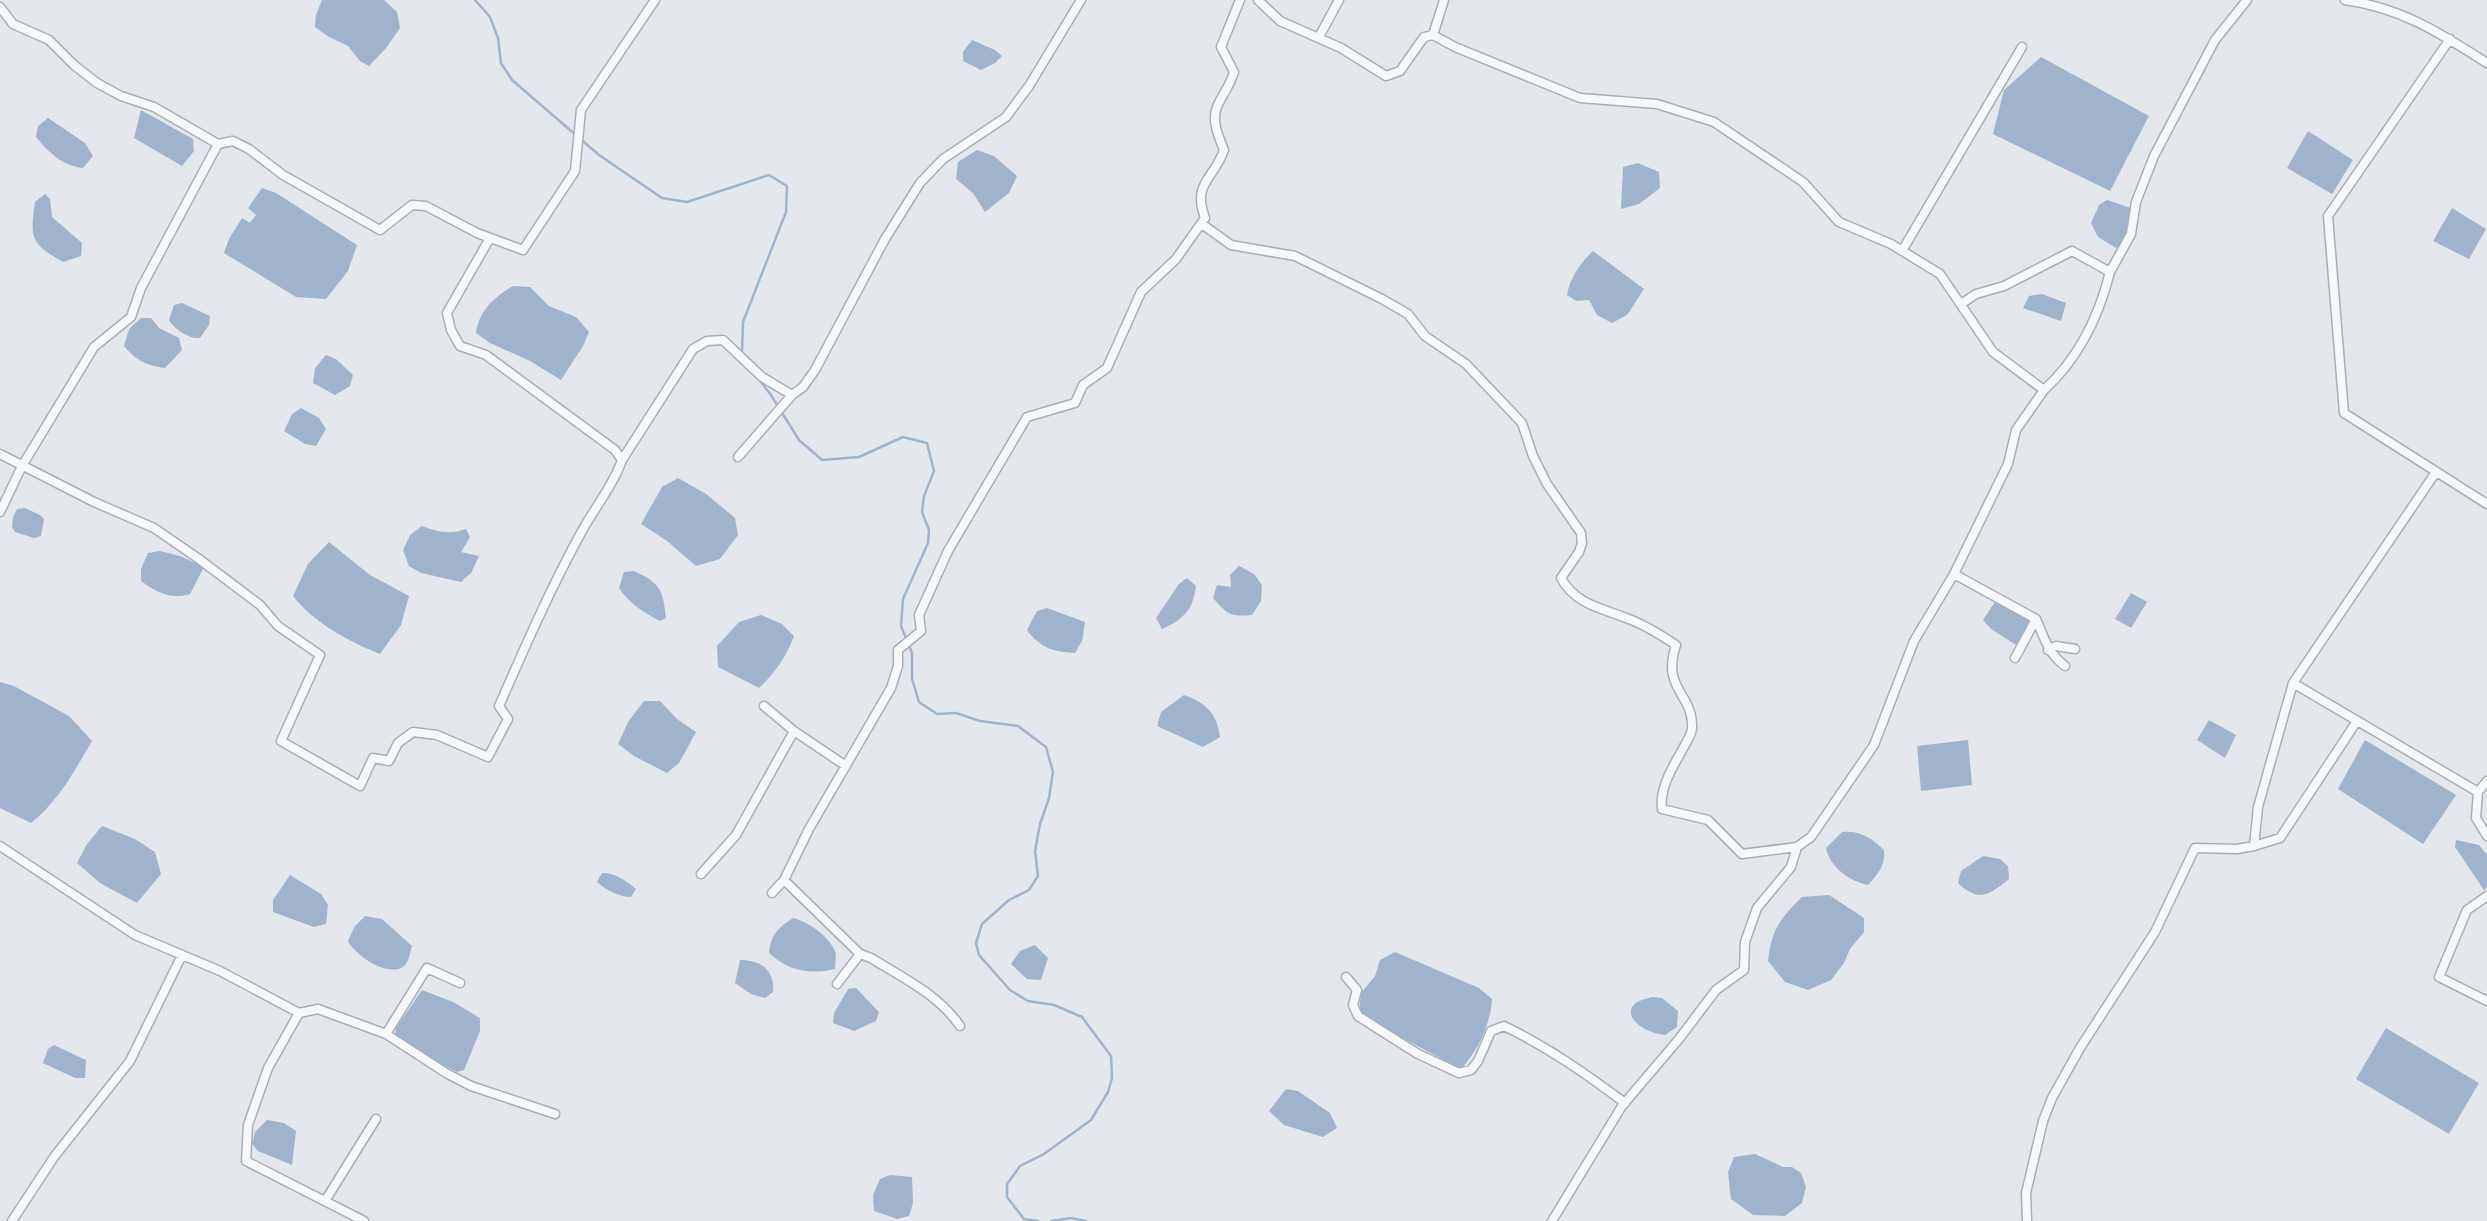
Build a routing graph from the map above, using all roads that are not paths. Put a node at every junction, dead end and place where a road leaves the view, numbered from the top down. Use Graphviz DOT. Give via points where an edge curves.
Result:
graph roads {
  1 [pos="654,0"];
  2 [pos="1081,0"];
  3 [pos="1240,0"];
  4 [pos="1258,0"];
  5 [pos="1339,0"];
  6 [pos="1444,0"];
  7 [pos="2247,0"];
  8 [pos="2345,0"];
  9 [pos="0,7"];
  10 [pos="1433,35"];
  11 [pos="1320,37"];
  12 [pos="2450,39"];
  13 [pos="2022,47"];
  14 [pos="2487,63"];
  15 [pos="218,144"];
  16 [pos="1202,224"];
  17 [pos="490,238"];
  18 [pos="1902,251"];
  19 [pos="2110,272"];
  20 [pos="1961,304"];
  21 [pos="2044,390"];
  22 [pos="792,395"];
  23 [pos="0,454"];
  24 [pos="738,457"];
  25 [pos="622,460"];
  26 [pos="22,466"];
  27 [pos="2436,472"];
  28 [pos="2487,504"];
  29 [pos="0,512"];
  30 [pos="1954,574"];
  31 [pos="2036,620"];
  32 [pos="2075,649"];
  33 [pos="2048,650"];
  34 [pos="2015,658"];
  35 [pos="2065,666"];
  36 [pos="2293,683"];
  37 [pos="764,706"];
  38 [pos="2357,721"];
  39 [pos="794,731"];
  40 [pos="846,766"];
  41 [pos="2487,781"];
  42 [pos="2478,792"];
  43 [pos="2487,836"];
  44 [pos="0,846"];
  45 [pos="2254,846"];
  46 [pos="1797,847"];
  47 [pos="701,874"];
  48 [pos="783,880"];
  49 [pos="772,893"];
  50 [pos="2487,896"];
  51 [pos="860,954"];
  52 [pos="182,955"];
  53 [pos="1346,977"];
  54 [pos="460,983"];
  55 [pos="837,984"];
  56 [pos="2487,1002"];
  57 [pos="299,1013"];
  58 [pos="960,1026"];
  59 [pos="386,1034"];
  60 [pos="1625,1103"];
  61 [pos="555,1114"];
  62 [pos="376,1119"];
  63 [pos="325,1201"];
  64 [pos="12,1221"];
  65 [pos="364,1221"];
  66 [pos="1552,1221"];
  67 [pos="2027,1221"];
  1 -- 17 [label="street" via="581,110 575,171 523,250"];
  2 -- 22 [label="street" via="1006,117 943,159 920,183 816,370"];
  3 -- 16 [label="street" via="1221,47 1234,72 1216,109 1216,128 1224,150 1219,165 1205,180 1199,203 1205,218"];
  4 -- 11 [label="street" via="1280,21"];
  5 -- 11 [label="street"];
  6 -- 10 [label="street"];
  7 -- 19 [label="street" via="2216,40 2154,156 2136,202 2131,234"];
  8 -- 12 [label="street" via="2401,13"];
  9 -- 15 [label="street" via="13,24 49,40 97,83 154,107"];
  10 -- 11 [label="street" via="1424,37 1400,71 1386,76"];
  10 -- 18 [label="street" via="1580,98 1657,104 1714,122 1803,182 1839,222"];
  12 -- 14 [label="street"];
  12 -- 27 [label="street" via="2328,216 2344,413"];
  13 -- 18 [label="street"];
  15 -- 17 [label="street" via="233,141 249,149 283,175 380,230 412,205 426,206"];
  15 -- 26 [label="street" via="141,288 131,317 94,346"];
  16 -- 40 [label="street" via="1176,259 1140,292 1107,368 1083,385 1075,403 1027,417 948,551 919,615 921,631 898,650 891,688"];
  16 -- 46 [label="street" via="1231,245 1295,256 1382,299 1408,314 1425,336 1466,364 1522,423 1547,484 1581,533 1579,552 1562,575 1567,588 1587,603 1627,618 1676,645 1670,668 1690,712 1692,730 1660,795 1662,810 1707,820 1742,853"];
  17 -- 25 [label="street" via="447,313 460,346 486,355 615,450"];
  18 -- 20 [label="street" via="1940,274"];
  19 -- 20 [label="street" via="2072,251"];
  19 -- 21 [label="street" via="2103,300 2083,341"];
  20 -- 21 [label="street" via="1993,352"];
  21 -- 30 [label="street" via="2016,430 2008,464"];
  22 -- 24 [label="street"];
  22 -- 25 [label="street" via="762,377 723,340 707,341 693,349"];
  23 -- 26 [label="street"];
  25 -- 26 [label="street" via="537,620 499,706 508,719 488,757 437,735 413,732 398,743 389,761 373,758 360,786 281,741 320,655 154,528"];
  26 -- 29 [label="street"];
  27 -- 28 [label="street"];
  27 -- 36 [label="street"];
  30 -- 31 [label="street"];
  30 -- 46 [label="street" via="1914,641 1874,745 1811,837"];
  31 -- 33 [label="street"];
  31 -- 34 [label="street"];
  32 -- 33 [label="street" via="2056,646"];
  33 -- 35 [label="street"];
  36 -- 38 [label="street"];
  36 -- 45 [label="street" via="2259,807"];
  37 -- 39 [label="street"];
  38 -- 42 [label="street"];
  38 -- 45 [label="street" via="2280,838"];
  39 -- 40 [label="street"];
  39 -- 47 [label="street" via="736,835"];
  40 -- 48 [label="street"];
  41 -- 42 [label="street"];
  42 -- 43 [label="street" via="2476,818"];
  44 -- 52 [label="street" via="135,935"];
  45 -- 67 [label="street" via="2195,848 2155,932 2052,1098 2026,1193"];
  46 -- 60 [label="street" via="1791,867 1757,908 1745,942 1744,970 1716,990"];
  48 -- 49 [label="street"];
  48 -- 51 [label="street"];
  50 -- 56 [label="street" via="2467,910 2439,977"];
  51 -- 55 [label="street"];
  51 -- 58 [label="street" via="936,998"];
  52 -- 57 [label="street"];
  52 -- 64 [label="street" via="130,1061 54,1157"];
  53 -- 60 [label="street" via="1357,990 1353,1005 1358,1016 1449,1069 1459,1073 1471,1070 1491,1031 1504,1026 1577,1067"];
  54 -- 59 [label="street" via="426,968"];
  57 -- 59 [label="street" via="318,1009"];
  57 -- 63 [label="street" via="268,1068 248,1125 246,1161"];
  59 -- 61 [label="street" via="463,1082"];
  60 -- 66 [label="street"];
  62 -- 63 [label="street"];
  63 -- 65 [label="street"];
}
